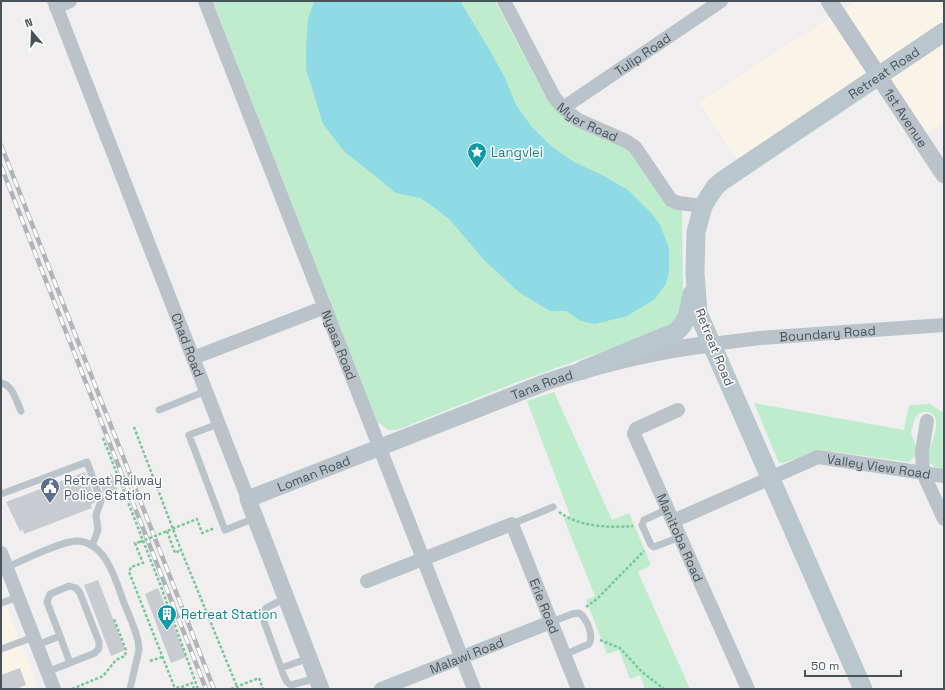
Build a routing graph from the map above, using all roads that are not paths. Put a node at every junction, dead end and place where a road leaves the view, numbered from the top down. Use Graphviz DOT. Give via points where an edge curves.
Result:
graph roads {
  1 [pos="70,1"];
  2 [pos="205,1"];
  3 [pos="504,1"];
  4 [pos="721,1"];
  5 [pos="829,1"];
  6 [pos="55,4"];
  7 [pos="944,32"];
  8 [pos="878,76"];
  9 [pos="563,108"];
  10 [pos="944,175"];
  11 [pos="703,206"];
  12 [pos="695,273"];
  13 [pos="325,307"];
  14 [pos="944,325"];
  15 [pos="712,344"];
  16 [pos="193,358"];
  17 [pos="583,370"];
  18 [pos="1,383"];
  19 [pos="206,391"];
  20 [pos="159,410"];
  21 [pos="678,410"];
  22 [pos="21,411"];
  23 [pos="927,421"];
  24 [pos="218,424"];
  25 [pos="380,448"];
  26 [pos="923,473"];
  27 [pos="944,476"];
  28 [pos="770,478"];
  29 [pos="1,494"];
  30 [pos="248,499"];
  31 [pos="553,507"];
  32 [pos="670,515"];
  33 [pos="255,518"];
  34 [pos="944,519"];
  35 [pos="512,524"];
  36 [pos="680,536"];
  37 [pos="92,546"];
  38 [pos="1,553"];
  39 [pos="423,558"];
  40 [pos="7,567"];
  41 [pos="367,581"];
  42 [pos="18,597"];
  43 [pos="286,598"];
  44 [pos="1,603"];
  45 [pos="551,622"];
  46 [pos="60,636"];
  47 [pos="35,641"];
  48 [pos="1,649"];
  49 [pos="564,655"];
  50 [pos="462,657"];
  51 [pos="310,658"];
  52 [pos="70,663"];
  53 [pos="281,668"];
  54 [pos="48,672"];
  55 [pos="319,683"];
  56 [pos="54,689"];
  57 [pos="130,689"];
  58 [pos="381,689"];
  59 [pos="474,689"];
  60 [pos="578,689"];
  61 [pos="748,689"];
  62 [pos="863,689"];
  1 -- 6 [label="street"];
  2 -- 13 [label="street, Nyasa Road"];
  3 -- 9 [label="street, Myer Road" via="554,97"];
  4 -- 9 [label="street, Tulip Road"];
  5 -- 8 [label="street, 1st Avenue"];
  6 -- 16 [label="street, Chad Road"];
  7 -- 8 [label="main road, Retreat Road"];
  8 -- 10 [label="street, 1st Avenue"];
  8 -- 11 [label="main road, Retreat Road" via="732,173 715,187"];
  9 -- 11 [label="street, Myer Road" via="578,120 635,147 671,200"];
  11 -- 12 [label="main road, Retreat Road" via="696,232"];
  12 -- 15 [label="main road, Retreat Road" via="698,313"];
  12 -- 17 [label="main road" via="689,310 685,323 679,329 670,336"];
  13 -- 16 [label="street"];
  13 -- 25 [label="street, Nyasa Road"];
  14 -- 15 [label="street, Boundary Road" via="760,338"];
  15 -- 17 [label="street, Tana Road" via="680,348"];
  15 -- 28 [label="main road, Retreat Road"];
  16 -- 19 [label="street, Chad Road"];
  17 -- 25 [label="street, Tana Road"];
  18 -- 22 [label="lane" via="6,383 10,387"];
  19 -- 20 [label="lane"];
  19 -- 24 [label="street, Chad Road"];
  21 -- 32 [label="street, Manitoba Road" via="634,432"];
  23 -- 26 [label="street" via="922,451"];
  24 -- 30 [label="street, Chad Road"];
  24 -- 33 [label="lane" via="189,435 223,524 226,530"];
  25 -- 30 [label="street, Loman Road"];
  25 -- 39 [label="street, Nyasa Road"];
  26 -- 27 [label="street, Valley View Road"];
  26 -- 28 [label="street, Valley View Road" via="822,456"];
  26 -- 34 [label="street"];
  28 -- 32 [label="street, Valley View Road"];
  28 -- 62 [label="main road, Retreat Road"];
  29 -- 37 [label="lane" via="87,462 101,501 96,515 98,530"];
  30 -- 33 [label="street, Chad Road"];
  31 -- 35 [label="lane"];
  32 -- 36 [label="street, Manitoba Road"];
  32 -- 36 [label="lane" via="644,520 642,525 651,545 656,547"];
  33 -- 43 [label="street, Chad Road"];
  35 -- 39 [label="street"];
  35 -- 45 [label="street, Erie Road"];
  36 -- 61 [label="street, Manitoba Road"];
  37 -- 40 [label="lane" via="78,541 67,543"];
  37 -- 57 [label="lane" via="109,564 138,641 139,650"];
  38 -- 40 [label="street"];
  39 -- 41 [label="street"];
  39 -- 50 [label="street, Nyasa Road"];
  40 -- 42 [label="street"];
  42 -- 44 [label="lane"];
  42 -- 47 [label="street"];
  43 -- 51 [label="street, Chad Road"];
  43 -- 53 [label="lane" via="266,608 262,616"];
  45 -- 49 [label="street, Erie Road"];
  45 -- 49 [label="lane" via="572,614 582,615 592,637 586,646"];
  45 -- 50 [label="street, Malawi Road"];
  46 -- 47 [label="lane"];
  46 -- 52 [label="lane"];
  46 -- 52 [label="lane" via="48,606 48,598 53,592 72,586 80,593 99,648 94,654"];
  47 -- 48 [label="lane"];
  47 -- 54 [label="street"];
  49 -- 60 [label="street, Erie Road"];
  50 -- 58 [label="street, Malawi Road"];
  50 -- 59 [label="street, Nyasa Road"];
  51 -- 53 [label="lane"];
  51 -- 55 [label="street, Chad Road"];
  52 -- 54 [label="lane"];
  53 -- 55 [label="lane" via="288,685"];
  54 -- 56 [label="street"];
}
